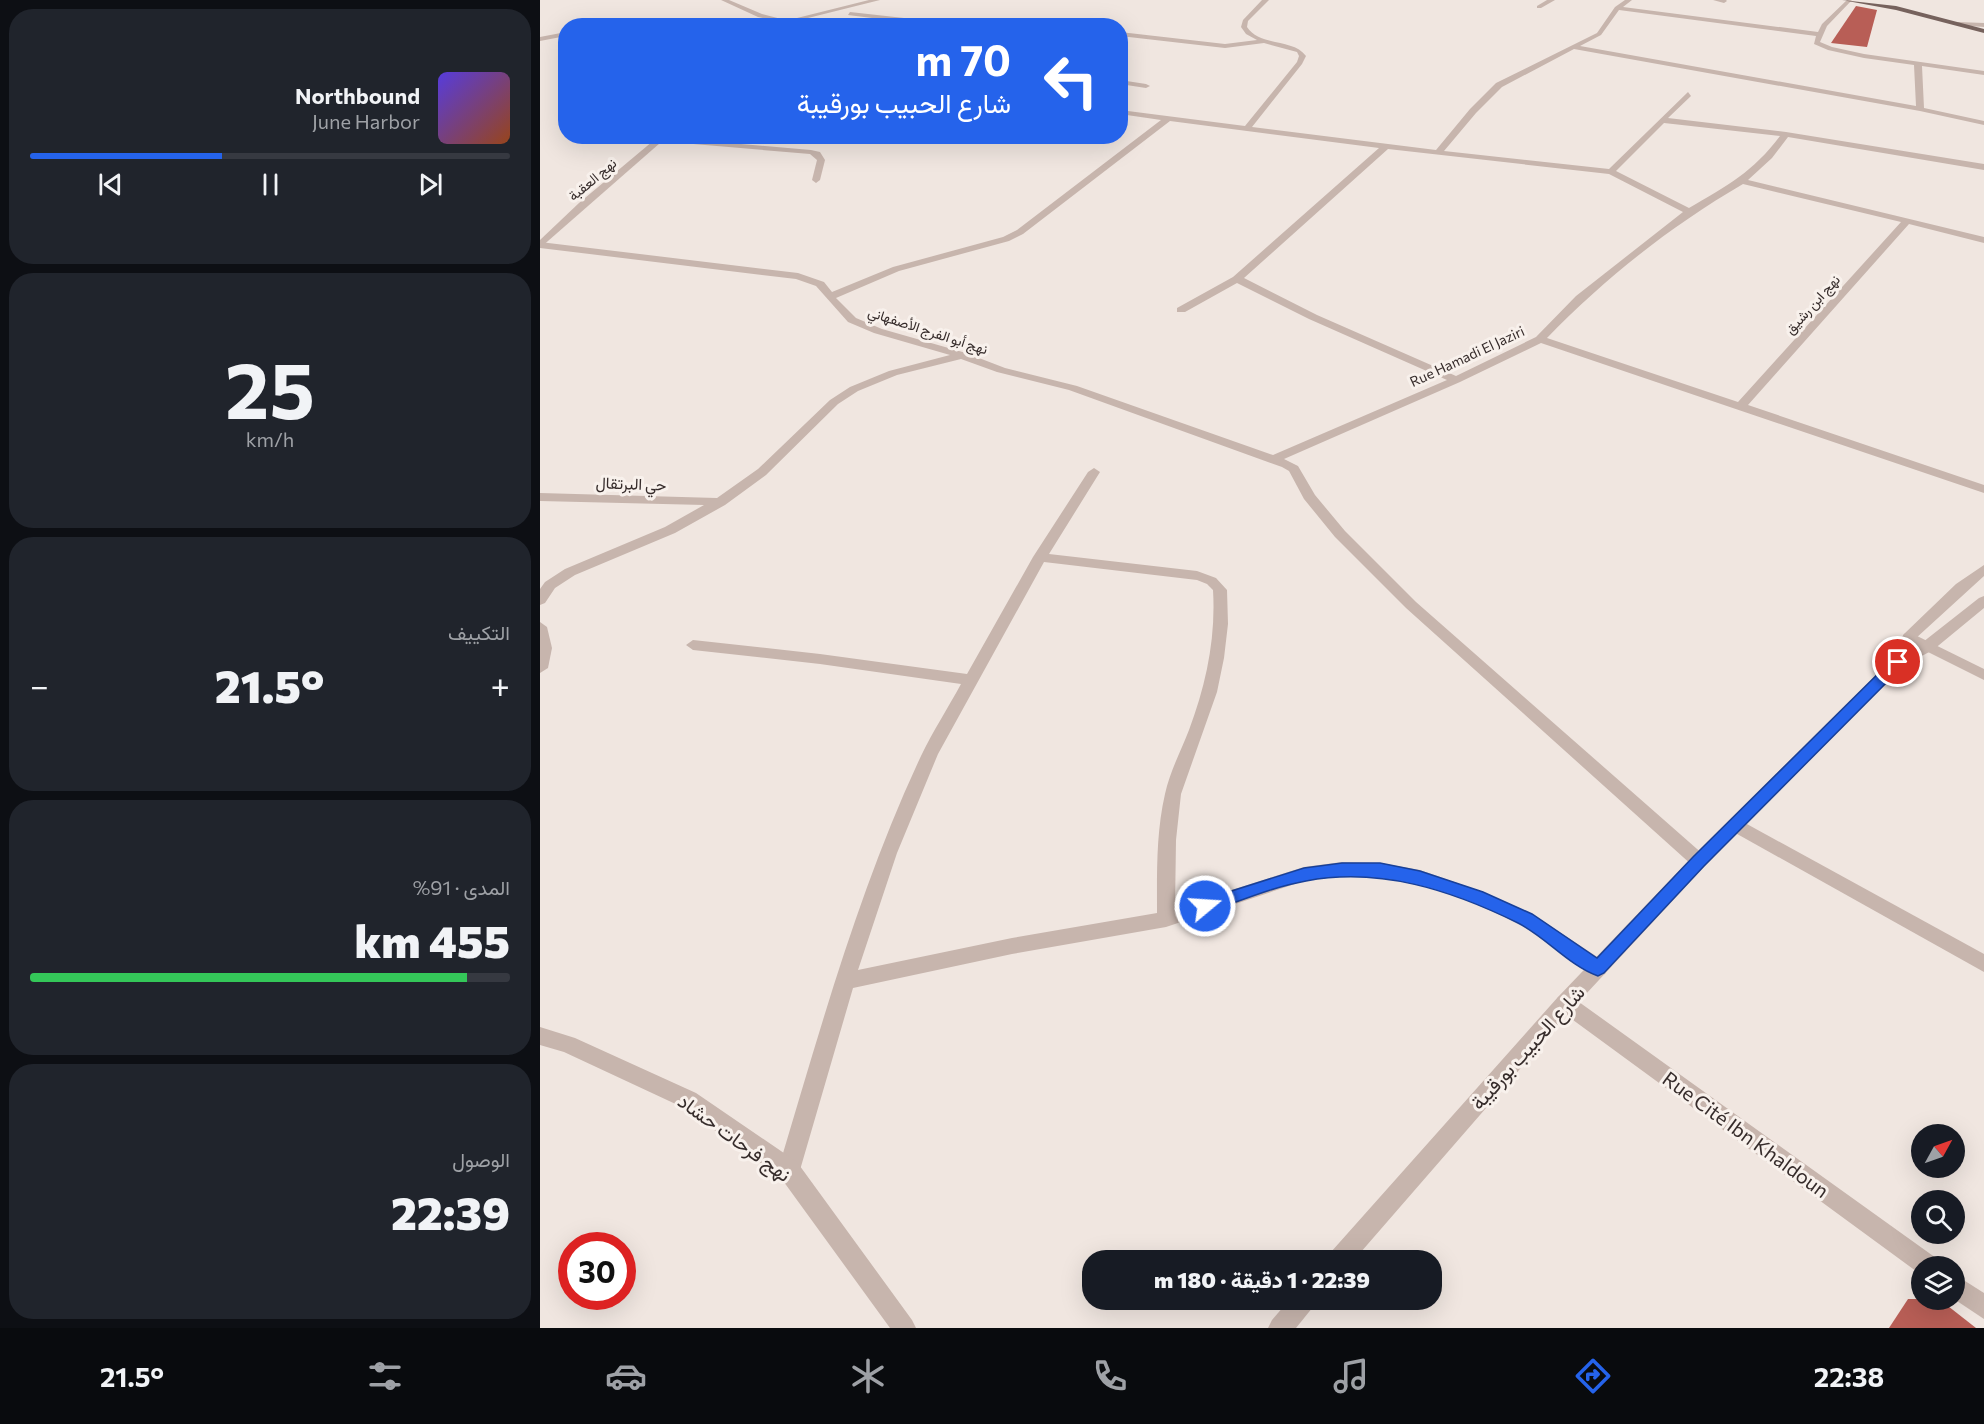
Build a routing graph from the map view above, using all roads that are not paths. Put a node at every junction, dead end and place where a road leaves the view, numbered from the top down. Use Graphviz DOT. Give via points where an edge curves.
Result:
graph roads {
  1 [pos="724,0"];
  2 [pos="877,0"];
  3 [pos="1266,0"];
  4 [pos="1552,0"];
  5 [pos="1610,0"];
  6 [pos="1716,0"];
  7 [pos="1845,0"];
  8 [pos="1627,1"];
  9 [pos="1724,1"];
  10 [pos="1850,1"];
  11 [pos="1539,7"];
  12 [pos="1617,8"];
  13 [pos="850,14"];
  14 [pos="760,16"];
  15 [pos="841,17"];
  16 [pos="762,18"];
  17 [pos="774,18"];
  18 [pos="798,18"];
  19 [pos="886,18"];
  20 [pos="1958,24"];
  21 [pos="1984,25"];
  22 [pos="1984,31"];
  23 [pos="1128,34"];
  24 [pos="1818,34"];
  25 [pos="558,36"];
  26 [pos="540,39"];
  27 [pos="1264,41"];
  28 [pos="1572,47"];
  29 [pos="1918,65"];
  30 [pos="1984,73"];
  31 [pos="1128,83"];
  32 [pos="1146,86"];
  33 [pos="1688,94"];
  34 [pos="1920,109"];
  35 [pos="1128,113"];
  36 [pos="1167,119"];
  37 [pos="1662,120"];
  38 [pos="1984,123"];
  39 [pos="1247,128"];
  40 [pos="1786,134"];
  41 [pos="655,144"];
  42 [pos="726,144"];
  43 [pos="1386,146"];
  44 [pos="1437,153"];
  45 [pos="1984,167"];
  46 [pos="1611,172"];
  47 [pos="816,180"];
  48 [pos="1742,181"];
  49 [pos="1689,212"];
  50 [pos="1907,221"];
  51 [pos="1984,240"];
  52 [pos="540,245"];
  53 [pos="1237,279"];
  54 [pos="831,296"];
  55 [pos="1181,310"];
  56 [pos="1540,339"];
  57 [pos="962,355"];
  58 [pos="1456,380"];
  59 [pos="1740,407"];
  60 [pos="1277,458"];
  61 [pos="1094,472"];
  62 [pos="1984,489"];
  63 [pos="540,497"];
  64 [pos="720,502"];
  65 [pos="1040,557"];
  66 [pos="1984,569"];
  67 [pos="540,600"];
  68 [pos="1984,601"];
  69 [pos="540,627"];
  70 [pos="1909,637"];
  71 [pos="693,645"];
  72 [pos="1928,646"];
  73 [pos="1898,662"];
  74 [pos="540,668"];
  75 [pos="1984,675"];
  76 [pos="970,680"];
  77 [pos="1736,825"];
  78 [pos="1699,861"];
  79 [pos="1166,918"];
  80 [pos="1984,964"];
  81 [pos="1598,968"];
  82 [pos="845,981"];
  83 [pos="1565,1003"];
  84 [pos="540,1036"];
  85 [pos="789,1170"];
  86 [pos="1349,1250"];
  87 [pos="1914,1256"];
  88 [pos="1965,1293"];
  89 [pos="1984,1307"];
  90 [pos="1296,1310"];
  91 [pos="904,1328"];
  92 [pos="1280,1328"];
  1 -- 14 [label="street"];
  2 -- 13 [label="street"];
  2 -- 18 [label="street"];
  3 -- 27 [label="street" via="1245,21 1244,27"];
  4 -- 11 [label="street"];
  5 -- 8 [label="street"];
  6 -- 9 [label="street"];
  7 -- 10 [label="main road"];
  8 -- 12 [label="street"];
  10 -- 20 [label="main road"];
  10 -- 24 [label="street"];
  12 -- 24 [label="street"];
  12 -- 28 [label="street" via="1599,34"];
  13 -- 15 [label="street"];
  13 -- 19 [label="street"];
  14 -- 16 [label="street"];
  14 -- 17 [label="street"];
  20 -- 21 [label="street"];
  20 -- 22 [label="main road"];
  23 -- 27 [label="street" via="1225,46"];
  24 -- 29 [label="street" via="1816,43 1830,49"];
  25 -- 26 [label="street"];
  27 -- 39 [label="street" via="1299,51 1303,56"];
  28 -- 34 [label="street"];
  28 -- 44 [label="street" via="1499,85"];
  29 -- 30 [label="street"];
  29 -- 34 [label="street"];
  31 -- 32 [label="street"];
  33 -- 37 [label="street"];
  34 -- 38 [label="street"];
  35 -- 36 [label="street"];
  36 -- 39 [label="street"];
  36 -- 54 [label="street" via="1020,232 896,268"];
  37 -- 40 [label="street"];
  37 -- 46 [label="street"];
  39 -- 43 [label="street"];
  40 -- 45 [label="street"];
  40 -- 48 [label="street, Rue Hamadi El Jaziri"];
  41 -- 52 [label="street, نهج العقبة"];
  42 -- 47 [label="street" via="818,154"];
  43 -- 44 [label="street"];
  43 -- 53 [label="street"];
  44 -- 46 [label="street"];
  46 -- 49 [label="street"];
  48 -- 49 [label="street, Rue Hamadi El Jaziri"];
  48 -- 50 [label="street"];
  49 -- 56 [label="street, Rue Hamadi El Jaziri" via="1581,298"];
  50 -- 51 [label="street"];
  50 -- 59 [label="street, نهج ابن رشيق"];
  52 -- 54 [label="street, نهج أبو الفرج الأصفهاني" via="798,276 820,284"];
  53 -- 55 [label="street"];
  53 -- 58 [label="street"];
  54 -- 57 [label="street, نهج أبو الفرج الأصفهاني" via="852,320"];
  56 -- 58 [label="street, Rue Hamadi El Jaziri"];
  56 -- 59 [label="street"];
  57 -- 60 [label="street, نهج أبو الفرج الأصفهاني" via="1001,370 1073,388 1218,441"];
  57 -- 64 [label="street" via="893,373 854,389 834,402 762,472"];
  58 -- 60 [label="street, Rue Hamadi El Jaziri"];
  59 -- 62 [label="street"];
  60 -- 78 [label="street" via="1294,469 1320,511 1411,605"];
  61 -- 65 [label="street"];
  63 -- 64 [label="street, حي البرتقال"];
  64 -- 67 [label="street" via="670,530 570,572 550,585"];
  65 -- 76 [label="street"];
  65 -- 79 [label="street" via="1192,575 1206,578 1220,590 1219,647 1212,682 1173,793 1166,855"];
  66 -- 70 [label="street, شارع الحبيب بورقيبة"];
  68 -- 72 [label="street, شارع الحبيب بورقيبة"];
  69 -- 74 [label="street" via="545,659"];
  70 -- 72 [label="street"];
  70 -- 73 [label="street, شارع الحبيب بورقيبة"];
  71 -- 76 [label="street"];
  72 -- 73 [label="street, شارع الحبيب بورقيبة"];
  72 -- 75 [label="street"];
  73 -- 77 [label="street, شارع الحبيب بورقيبة"];
  76 -- 82 [label="street" via="930,754 888,853"];
  77 -- 78 [label="street, شارع الحبيب بورقيبة"];
  77 -- 80 [label="street"];
  78 -- 81 [label="street, شارع الحبيب بورقيبة"];
  79 -- 81 [label="street" via="1304,874 1380,870 1420,877 1526,919"];
  79 -- 82 [label="street"];
  81 -- 83 [label="street, شارع الحبيب بورقيبة"];
  82 -- 85 [label="street"];
  83 -- 86 [label="street, شارع الحبيب بورقيبة"];
  83 -- 87 [label="street, Rue Cité Ibn Khaldoun"];
  84 -- 85 [label="street, نهج فرحات حشاد" via="568,1044 689,1100"];
  85 -- 91 [label="street, نهج فرحات حشاد"];
  88 -- 89 [label="street"];
  90 -- 92 [label="street"];
}
